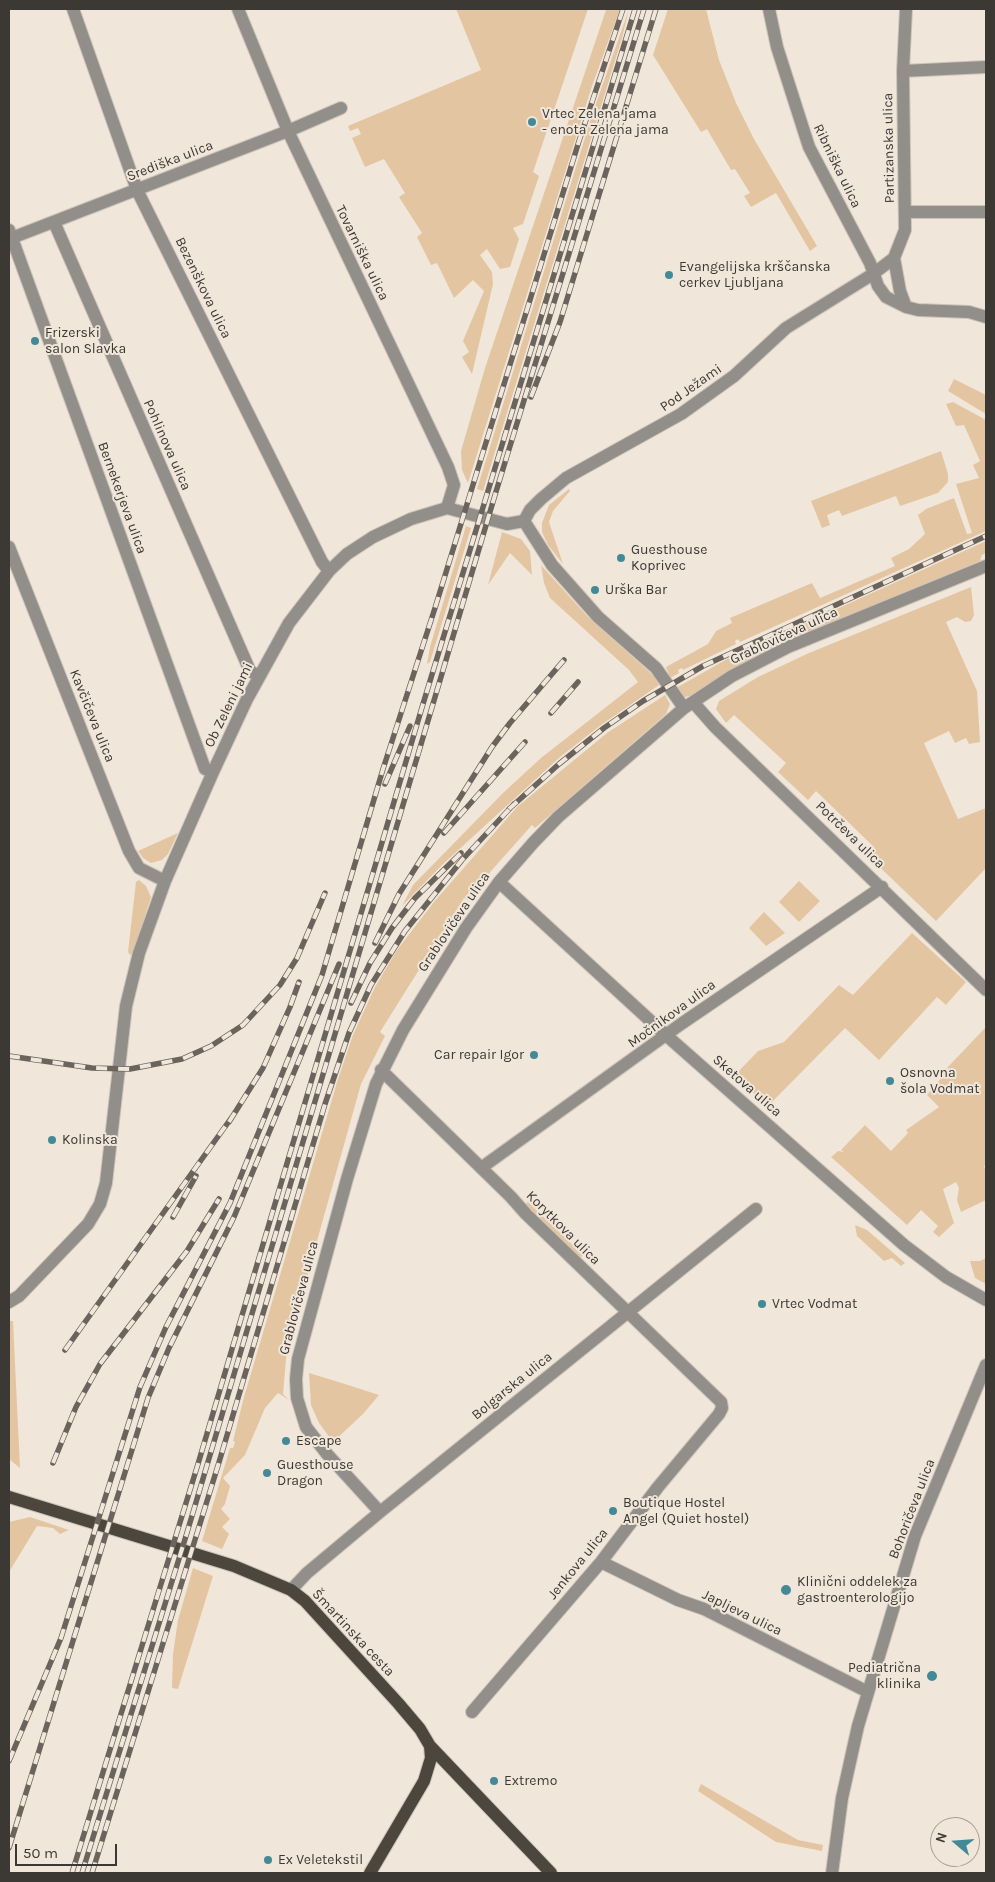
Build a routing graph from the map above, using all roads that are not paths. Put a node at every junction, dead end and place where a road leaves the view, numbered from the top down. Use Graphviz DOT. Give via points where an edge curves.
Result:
graph roads {
  1 [pos="73,9"];
  2 [pos="238,9"];
  3 [pos="769,9"];
  4 [pos="906,9"];
  5 [pos="986,67"];
  6 [pos="903,71"];
  7 [pos="341,108"];
  8 [pos="288,131"];
  9 [pos="137,190"];
  10 [pos="905,212"];
  11 [pos="986,212"];
  12 [pos="54,222"];
  13 [pos="10,236"];
  14 [pos="894,258"];
  15 [pos="873,274"];
  16 [pos="906,307"];
  17 [pos="986,317"];
  18 [pos="446,508"];
  19 [pos="524,521"];
  20 [pos="9,548"];
  21 [pos="986,566"];
  22 [pos="329,571"];
  23 [pos="254,674"];
  24 [pos="688,705"];
  25 [pos="213,772"];
  26 [pos="165,881"];
  27 [pos="499,882"];
  28 [pos="882,888"];
  29 [pos="986,990"];
  30 [pos="667,1036"];
  31 [pos="381,1070"];
  32 [pos="481,1168"];
  33 [pos="756,1209"];
  34 [pos="986,1300"];
  35 [pos="9,1302"];
  36 [pos="628,1311"];
  37 [pos="986,1365"];
  38 [pos="722,1408"];
  39 [pos="9,1497"];
  40 [pos="380,1512"];
  41 [pos="601,1562"];
  42 [pos="291,1590"];
  43 [pos="868,1692"];
  44 [pos="472,1712"];
  45 [pos="430,1746"];
  46 [pos="370,1873"];
  47 [pos="551,1873"];
  48 [pos="832,1873"];
  1 -- 9 [label="street, Bezenškova ulica"];
  2 -- 8 [label="street, Tovarniška ulica"];
  3 -- 15 [label="street, Ribniška ulica" via="777,47 809,148"];
  4 -- 6 [label="street, Partizanska ulica"];
  5 -- 6 [label="street"];
  6 -- 10 [label="street, Partizanska ulica"];
  7 -- 8 [label="street, Središka ulica"];
  8 -- 9 [label="street, Središka ulica"];
  8 -- 18 [label="street, Tovarniška ulica" via="448,467 454,485"];
  9 -- 12 [label="street, Središka ulica"];
  9 -- 22 [label="street, Bezenškova ulica"];
  10 -- 11 [label="street"];
  10 -- 14 [label="street, Partizanska ulica" via="903,239"];
  12 -- 13 [label="street, Središka ulica"];
  12 -- 23 [label="street, Pohlinova ulica"];
  13 -- 25 [label="street, Bernekerjeva ulica" via="205,769"];
  14 -- 15 [label="street"];
  14 -- 16 [label="street"];
  15 -- 16 [label="street, Ribniška ulica" via="886,297"];
  15 -- 19 [label="street, Pod Ježami" via="786,328 734,376 681,414 560,483 530,510"];
  16 -- 17 [label="street" via="969,312"];
  18 -- 19 [label="street" via="506,524"];
  18 -- 22 [label="street, Ob Zeleni jami" via="411,519 373,537 352,550"];
  19 -- 24 [label="street, Potrčeva ulica" via="536,544 564,579 598,617 656,668"];
  20 -- 26 [label="street, Kavčičeva ulica" via="129,851 139,868"];
  21 -- 24 [label="street, Grablovičeva ulica" via="788,647 732,676"];
  22 -- 23 [label="street, Ob Zeleni jami"];
  23 -- 25 [label="street, Ob Zeleni jami"];
  24 -- 27 [label="street, Grablovičeva ulica" via="558,817"];
  24 -- 28 [label="street, Potrčeva ulica" via="715,727"];
  25 -- 26 [label="street, Ob Zeleni jami"];
  26 -- 35 [label="street, Ob Zeleni jami" via="134,969 126,1006 106,1183 98,1209 88,1224 19,1296"];
  27 -- 30 [label="street, Sketova ulica"];
  27 -- 31 [label="street, Grablovičeva ulica" via="459,939"];
  28 -- 29 [label="street, Potrčeva ulica"];
  28 -- 30 [label="street, Močnikova ulica"];
  30 -- 32 [label="street, Močnikova ulica"];
  30 -- 34 [label="street, Sketova ulica" via="920,1257 946,1277"];
  31 -- 32 [label="street, Korytkova ulica"];
  31 -- 40 [label="street, Grablovičeva ulica" via="300,1349 296,1379 299,1408 306,1427"];
  32 -- 36 [label="street, Korytkova ulica"];
  33 -- 36 [label="street, Bolgarska ulica"];
  36 -- 38 [label="street, Korytkova ulica" via="721,1402"];
  36 -- 40 [label="street, Bolgarska ulica"];
  37 -- 43 [label="street, Bohoričeva ulica" via="915,1536"];
  38 -- 41 [label="street, Jenkova ulica"];
  39 -- 42 [label="main road, Šmartinska cesta" via="234,1566"];
  40 -- 42 [label="street, Bolgarska ulica"];
  41 -- 43 [label="street, Japljeva ulica" via="678,1600 704,1609"];
  41 -- 44 [label="street, Jenkova ulica"];
  42 -- 45 [label="main road, Šmartinska cesta" via="305,1601 398,1703"];
  43 -- 48 [label="street, Bohoričeva ulica" via="846,1778"];
  45 -- 46 [label="main road" via="431,1758 424,1781"];
  45 -- 47 [label="main road, Šmartinska cesta"];
}
